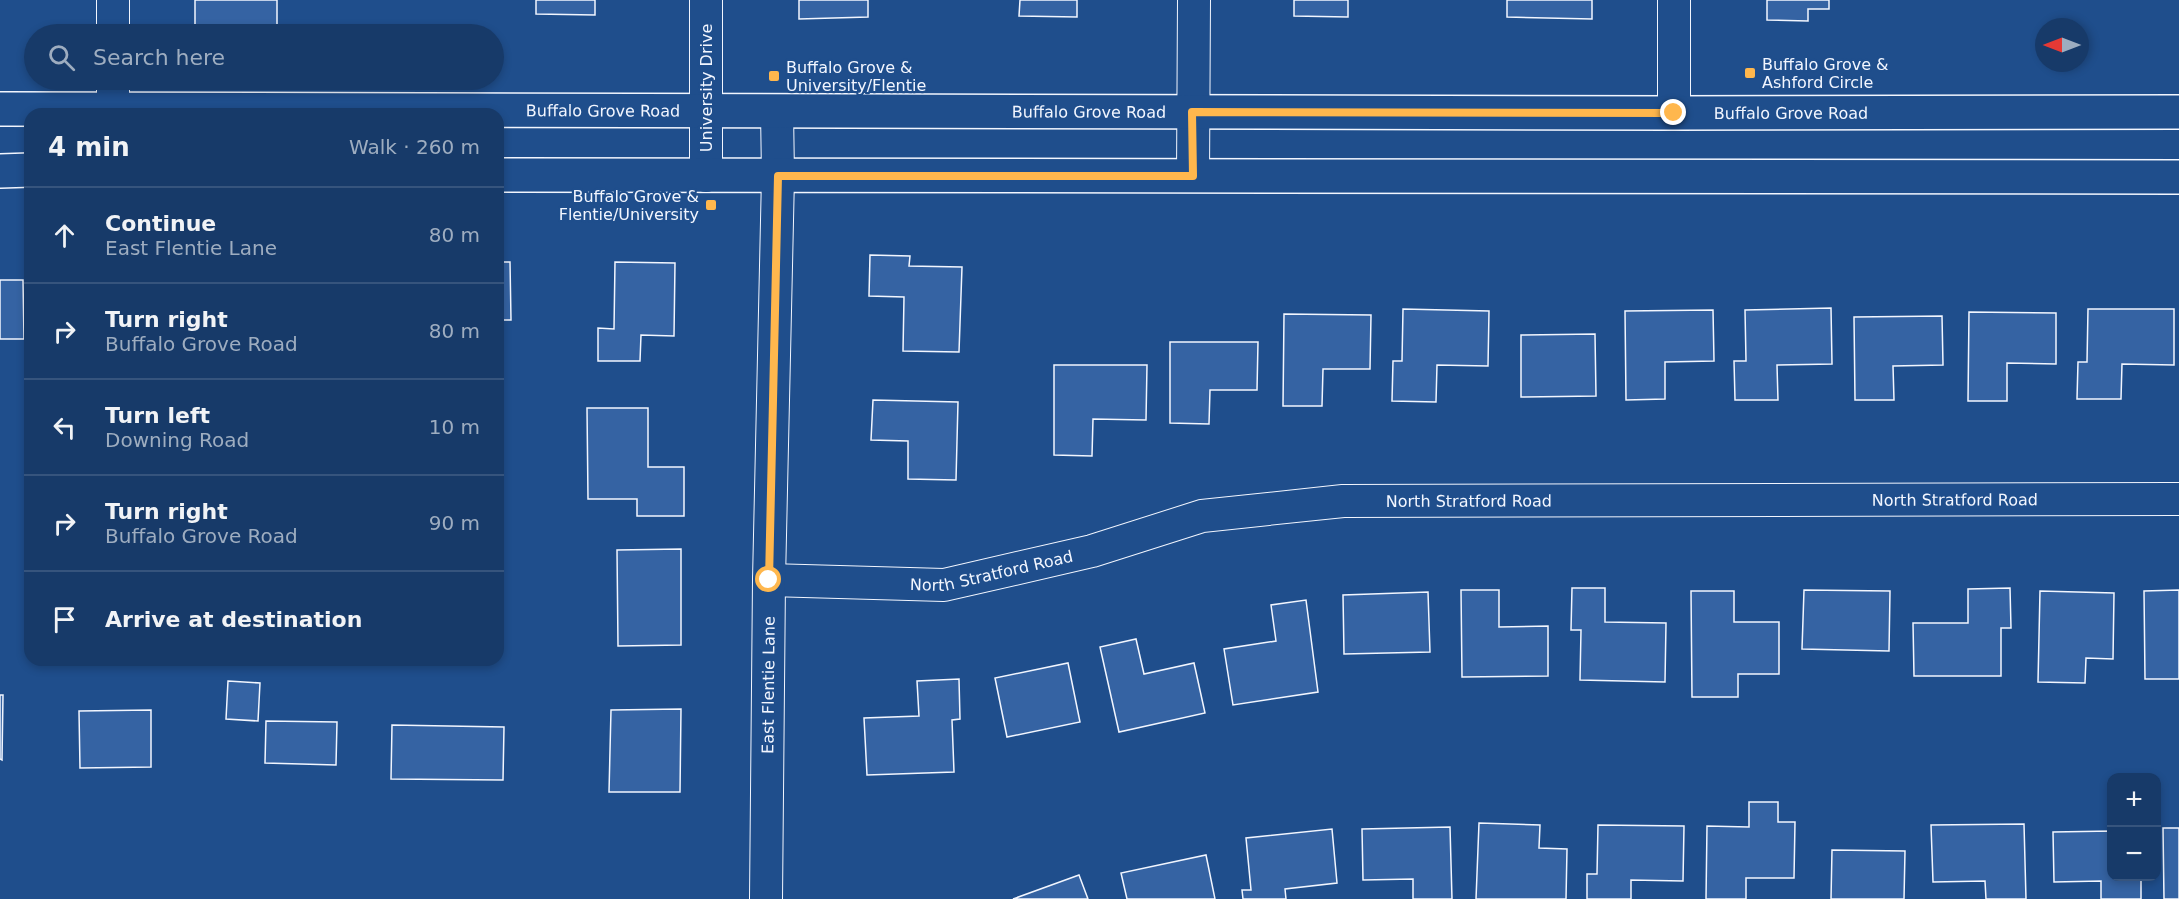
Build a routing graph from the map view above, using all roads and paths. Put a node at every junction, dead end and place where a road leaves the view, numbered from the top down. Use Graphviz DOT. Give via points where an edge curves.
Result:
graph roads {
  1 [pos="113,0"];
  2 [pos="706,0"];
  3 [pos="1194,0"];
  4 [pos="1674,0"];
  5 [pos="113,24"];
  6 [pos="113,101"];
  7 [pos="0,108"];
  8 [pos="705,111"];
  9 [pos="777,111"];
  10 [pos="1192,112"];
  11 [pos="2179,112"];
  12 [pos="1674,113"];
  13 [pos="24,170"];
  14 [pos="0,171"];
  15 [pos="504,175"];
  16 [pos="706,176"];
  17 [pos="778,176"];
  18 [pos="1193,176"];
  19 [pos="2179,177"];
  20 [pos="2179,499"];
  21 [pos="769,580"];
  22 [pos="766,899"];
  1 -- 5 [label="street"];
  2 -- 8 [label="street, University Drive"];
  3 -- 10 [label="street"];
  4 -- 12 [label="street"];
  6 -- 7 [label="main road, Buffalo Grove Road"];
  6 -- 8 [label="main road, Buffalo Grove Road"];
  8 -- 9 [label="main road, Buffalo Grove Road"];
  8 -- 16 [label="street, University Drive"];
  9 -- 10 [label="main road, Buffalo Grove Road"];
  9 -- 17 [label="street, East Flentie Lane"];
  10 -- 12 [label="main road, Buffalo Grove Road"];
  10 -- 18 [label="street"];
  11 -- 12 [label="main road, Buffalo Grove Road"];
  13 -- 14 [label="main road"];
  15 -- 16 [label="main road"];
  16 -- 17 [label="main road"];
  17 -- 18 [label="main road"];
  17 -- 21 [label="street, East Flentie Lane"];
  18 -- 19 [label="main road"];
  20 -- 21 [label="street, North Stratford Road" via="1343,501 1202,516 1092,551 944,585"];
  21 -- 22 [label="street, East Flentie Lane"];
}
